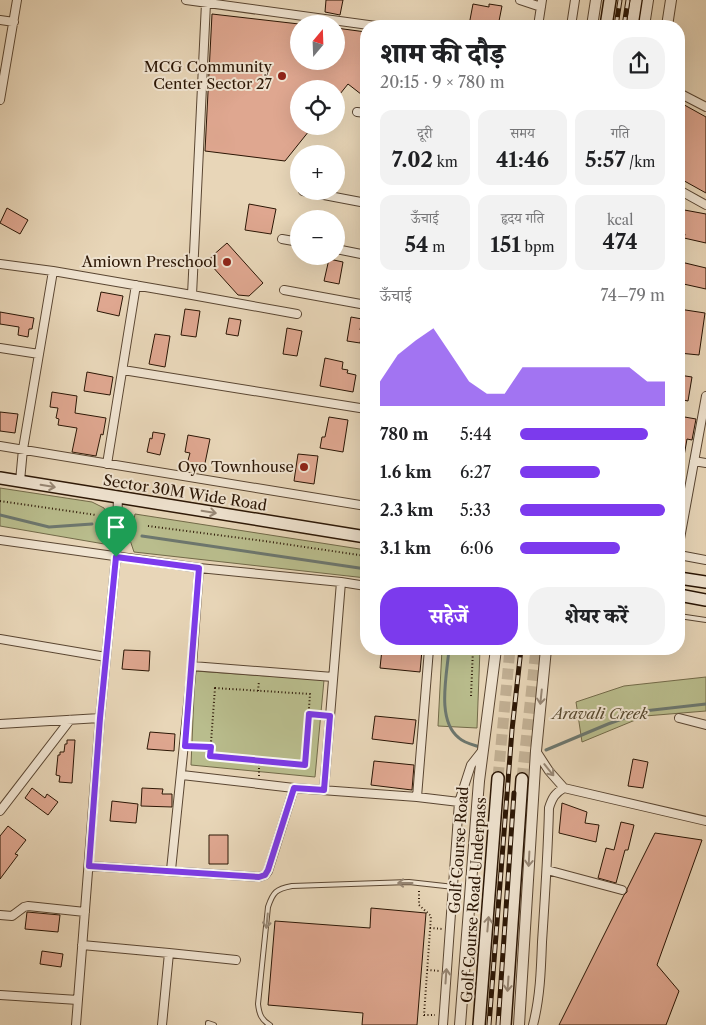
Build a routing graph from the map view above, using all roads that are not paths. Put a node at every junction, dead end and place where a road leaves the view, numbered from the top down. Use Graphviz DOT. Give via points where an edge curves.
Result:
graph roads {
  1 [pos="17,0"];
  2 [pos="186,0"];
  3 [pos="520,0"];
  4 [pos="575,0"];
  5 [pos="596,0"];
  6 [pos="610,0"];
  7 [pos="636,0"];
  8 [pos="648,0"];
  9 [pos="671,0"];
  10 [pos="206,3"];
  11 [pos="542,3"];
  12 [pos="0,20"];
  13 [pos="539,20"];
  14 [pos="572,20"];
  15 [pos="593,20"];
  16 [pos="607,20"];
  17 [pos="633,20"];
  18 [pos="645,20"];
  19 [pos="668,20"];
  20 [pos="14,22"];
  21 [pos="360,24"];
  22 [pos="685,96"];
  23 [pos="0,100"];
  24 [pos="706,108"];
  25 [pos="357,112"];
  26 [pos="360,112"];
  27 [pos="685,193"];
  28 [pos="345,199"];
  29 [pos="360,202"];
  30 [pos="706,205"];
  31 [pos="282,239"];
  32 [pos="290,240"];
  33 [pos="345,251"];
  34 [pos="360,254"];
  35 [pos="0,264"];
  36 [pos="52,271"];
  37 [pos="136,284"];
  38 [pos="284,290"];
  39 [pos="192,295"];
  40 [pos="360,304"];
  41 [pos="297,314"];
  42 [pos="0,348"];
  43 [pos="39,354"];
  44 [pos="122,370"];
  45 [pos="706,396"];
  46 [pos="360,408"];
  47 [pos="0,446"];
  48 [pos="23,449"];
  49 [pos="694,461"];
  50 [pos="706,463"];
  51 [pos="107,464"];
  52 [pos="0,478"];
  53 [pos="20,481"];
  54 [pos="118,497"];
  55 [pos="360,505"];
  56 [pos="685,511"];
  57 [pos="360,536"];
  58 [pos="0,540"];
  59 [pos="685,555"];
  60 [pos="116,557"];
  61 [pos="706,560"];
  62 [pos="199,568"];
  63 [pos="685,579"];
  64 [pos="341,582"];
  65 [pos="706,582"];
  66 [pos="360,585"];
  67 [pos="685,596"];
  68 [pos="706,600"];
  69 [pos="685,617"];
  70 [pos="706,620"];
  71 [pos="0,639"];
  72 [pos="429,655"];
  73 [pos="495,655"];
  74 [pos="545,655"];
  75 [pos="106,657"];
  76 [pos="192,666"];
  77 [pos="333,677"];
  78 [pos="100,718"];
  79 [pos="679,718"];
  80 [pos="70,720"];
  81 [pos="0,724"];
  82 [pos="706,724"];
  83 [pos="482,751"];
  84 [pos="536,751"];
  85 [pos="182,775"];
  86 [pos="498,778"];
  87 [pos="522,779"];
  88 [pos="294,788"];
  89 [pos="564,788"];
  90 [pos="324,790"];
  91 [pos="417,797"];
  92 [pos="459,802"];
  93 [pos="0,812"];
  94 [pos="706,822"];
  95 [pos="89,866"];
  96 [pos="172,870"];
  97 [pos="547,870"];
  98 [pos="454,888"];
  99 [pos="622,890"];
  100 [pos="85,912"];
  101 [pos="0,915"];
  102 [pos="82,945"];
  103 [pos="169,953"];
  104 [pos="236,960"];
  105 [pos="0,995"];
  106 [pos="78,1000"];
  107 [pos="76,1025"];
  108 [pos="162,1025"];
  109 [pos="208,1025"];
  110 [pos="214,1025"];
  111 [pos="270,1025"];
  112 [pos="443,1025"];
  113 [pos="460,1025"];
  114 [pos="479,1025"];
  115 [pos="506,1025"];
  116 [pos="518,1025"];
  117 [pos="533,1025"];
  1 -- 20 [label="street"];
  2 -- 10 [label="street"];
  3 -- 11 [label="street"];
  4 -- 14 [label="street"];
  5 -- 15 [label="street"];
  6 -- 16 [label="main road"];
  7 -- 17 [label="main road"];
  8 -- 18 [label="street"];
  9 -- 19 [label="street"];
  10 -- 21 [label="street"];
  10 -- 39 [label="street"];
  11 -- 13 [label="street"];
  12 -- 20 [label="street"];
  20 -- 23 [label="street"];
  22 -- 24 [label="street"];
  25 -- 26 [label="street"];
  27 -- 30 [label="street"];
  28 -- 29 [label="street"];
  31 -- 32 [label="street"];
  33 -- 34 [label="street"];
  35 -- 36 [label="street"];
  36 -- 37 [label="street"];
  36 -- 43 [label="street"];
  37 -- 39 [label="street"];
  37 -- 44 [label="street"];
  38 -- 40 [label="street"];
  39 -- 41 [label="street"];
  42 -- 43 [label="street"];
  43 -- 48 [label="street"];
  44 -- 46 [label="street"];
  44 -- 51 [label="street"];
  45 -- 49 [label="street"];
  47 -- 48 [label="street"];
  48 -- 51 [label="street"];
  48 -- 53 [label="street"];
  49 -- 50 [label="street"];
  49 -- 56 [label="street"];
  51 -- 55 [label="street"];
  52 -- 53 [label="main road, Sector 30M Wide Road"];
  53 -- 54 [label="main road, Sector 30M Wide Road, one-way"];
  54 -- 57 [label="main road, Sector 30M Wide Road, one-way"];
  54 -- 60 [label="street"];
  58 -- 60 [label="street"];
  59 -- 61 [label="street"];
  60 -- 62 [label="street"];
  60 -- 75 [label="street"];
  62 -- 64 [label="street"];
  62 -- 76 [label="street"];
  63 -- 65 [label="main road"];
  64 -- 66 [label="street"];
  64 -- 77 [label="street"];
  67 -- 68 [label="main road"];
  69 -- 70 [label="lane"];
  71 -- 75 [label="street"];
  72 -- 91 [label="street"];
  73 -- 83 [label="street, Golf Course Road"];
  74 -- 84 [label="street, one-way"];
  75 -- 78 [label="street"];
  76 -- 77 [label="street"];
  76 -- 85 [label="street"];
  77 -- 90 [label="street"];
  78 -- 80 [label="street"];
  78 -- 95 [label="street"];
  79 -- 82 [label="street"];
  80 -- 81 [label="street"];
  80 -- 93 [label="street"];
  83 -- 92 [label="street" via="471,765"];
  83 -- 113 [label="street, Golf Course Road"];
  84 -- 89 [label="street, one-way"];
  84 -- 116 [label="street, one-way"];
  85 -- 88 [label="street"];
  85 -- 96 [label="street"];
  114 -- 86 [label="main road, Golf Course Road Underpass, one-way"];
  87 -- 115 [label="main road, one-way"];
  88 -- 90 [label="street"];
  88 -- 96 [label="street" via="265,875"];
  89 -- 94 [label="street"];
  89 -- 97 [label="street" via="552,798 549,808"];
  90 -- 91 [label="street"];
  91 -- 92 [label="street"];
  92 -- 98 [label="street"];
  95 -- 96 [label="street"];
  95 -- 100 [label="street"];
  97 -- 99 [label="street"];
  97 -- 117 [label="street" via="538,1007"];
  98 -- 111 [label="lane, one-way" via="419,883 280,888 272,894 268,907 258,1004 259,1015"];
  112 -- 98 [label="street, one-way"];
  100 -- 101 [label="street" via="24,906 15,915"];
  100 -- 102 [label="street"];
  102 -- 103 [label="street"];
  102 -- 106 [label="street"];
  103 -- 104 [label="street"];
  103 -- 108 [label="street"];
  105 -- 106 [label="street"];
  106 -- 107 [label="street"];
  109 -- 110 [label="lane"];
}
